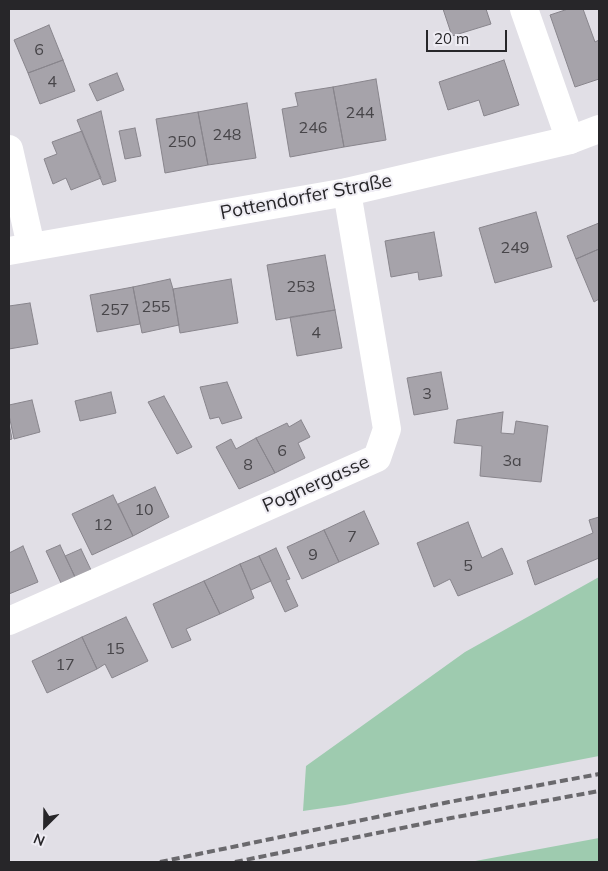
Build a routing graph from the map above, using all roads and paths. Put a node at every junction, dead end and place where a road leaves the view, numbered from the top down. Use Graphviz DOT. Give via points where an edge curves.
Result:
graph roads {
  1 [pos="524,9"];
  2 [pos="599,129"];
  3 [pos="570,140"];
  4 [pos="9,148"];
  5 [pos="347,192"];
  6 [pos="20,249"];
  7 [pos="9,621"];
  1 -- 3 [label="street"];
  2 -- 3 [label="street, Pottendorfer Straße"];
  3 -- 5 [label="street, Pottendorfer Straße"];
  4 -- 6 [label="street"];
  5 -- 6 [label="street, Pottendorfer Straße"];
  5 -- 7 [label="street, Pognergasse" via="387,429 377,458"];
}
